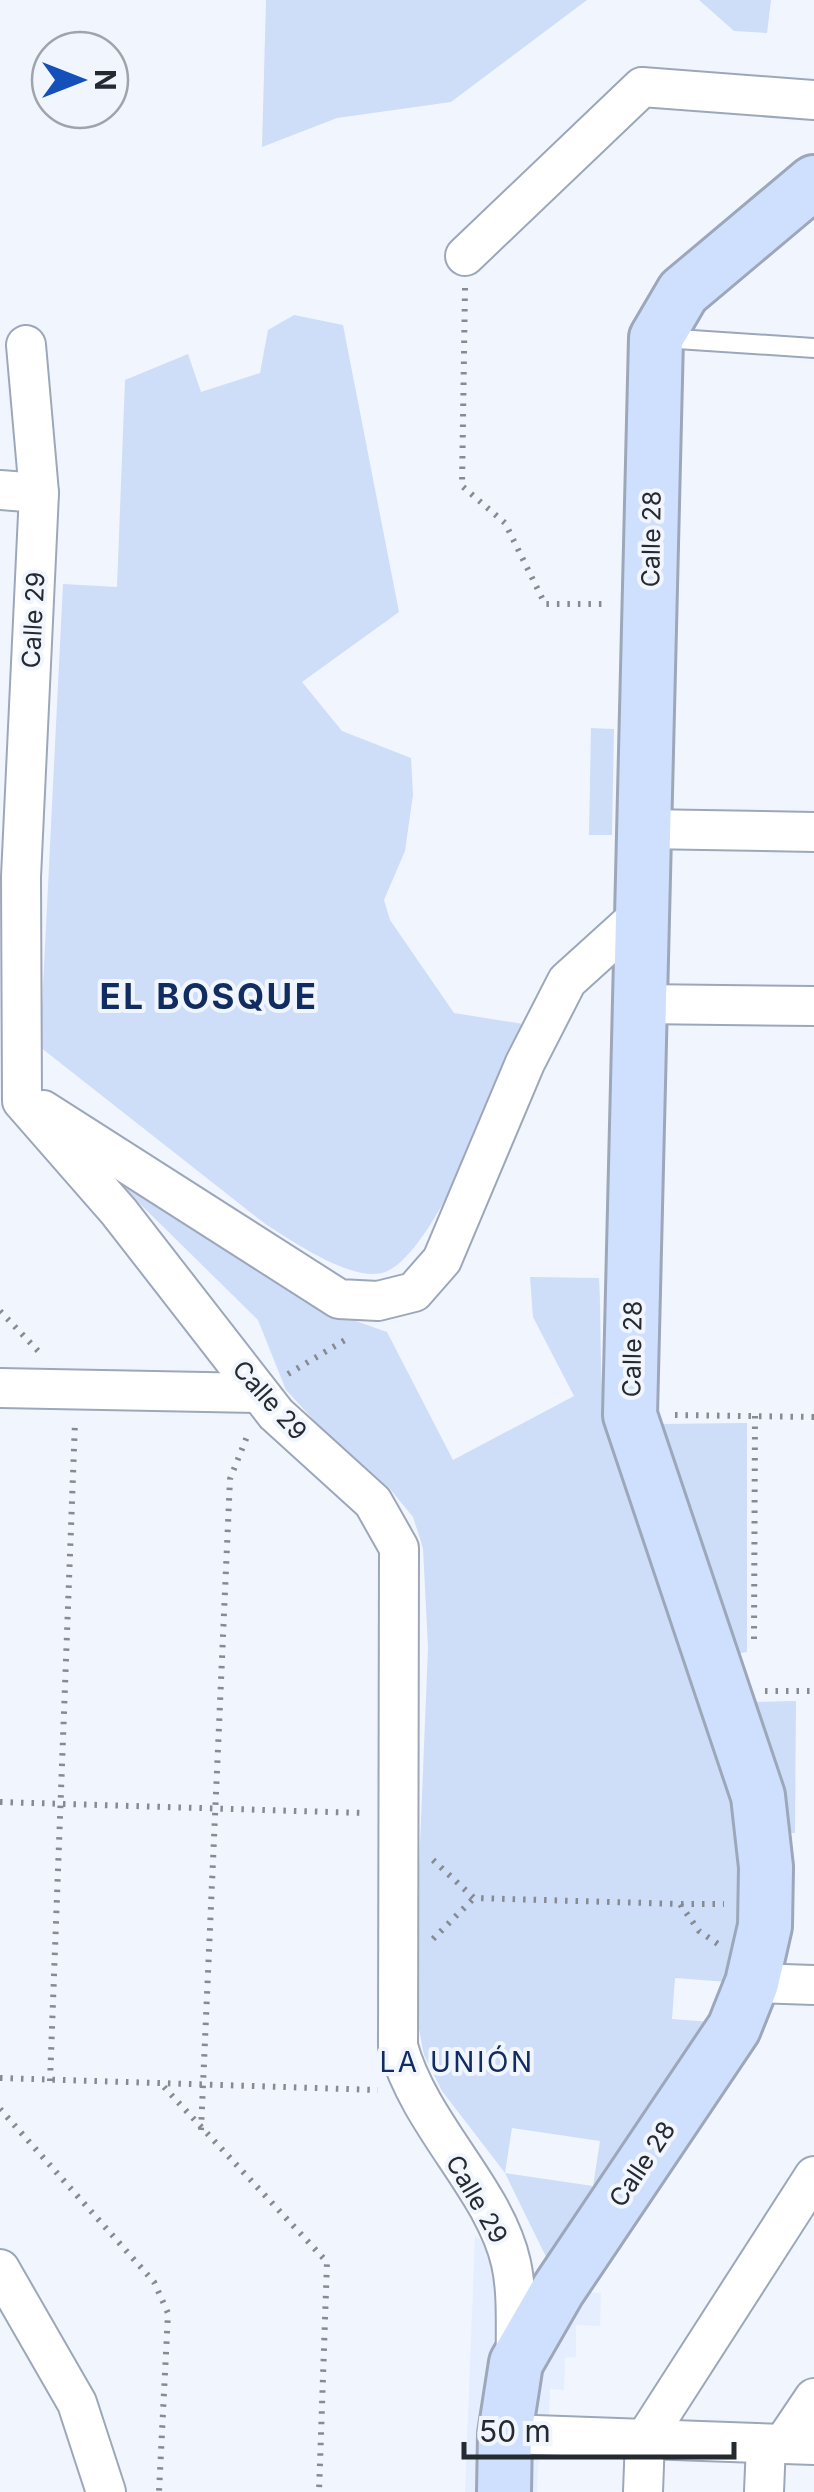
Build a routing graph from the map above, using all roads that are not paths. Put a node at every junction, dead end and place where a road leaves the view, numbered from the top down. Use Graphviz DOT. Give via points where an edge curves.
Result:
graph roads {
  1 [pos="814,100"];
  2 [pos="814,182"];
  3 [pos="465,256"];
  4 [pos="656,338"];
  5 [pos="26,345"];
  6 [pos="814,348"];
  7 [pos="0,490"];
  8 [pos="39,493"];
  9 [pos="644,829"];
  10 [pos="814,832"];
  11 [pos="642,914"];
  12 [pos="639,1004"];
  13 [pos="814,1006"];
  14 [pos="22,1101"];
  15 [pos="0,1388"];
  16 [pos="268,1404"];
  17 [pos="752,1983"];
  18 [pos="814,1985"];
  19 [pos="814,2176"];
  20 [pos="512,2264"];
  21 [pos="0,2269"];
  22 [pos="558,2290"];
  23 [pos="516,2363"];
  24 [pos="814,2398"];
  25 [pos="505,2434"];
  26 [pos="645,2439"];
  27 [pos="788,2444"];
  28 [pos="106,2492"];
  29 [pos="504,2492"];
  30 [pos="643,2492"];
  31 [pos="764,2492"];
  1 -- 3 [label="street" via="642,87"];
  2 -- 4 [label="street, Calle 28" via="683,292"];
  4 -- 6 [label="lane"];
  4 -- 9 [label="street, Calle 28"];
  5 -- 8 [label="street, Calle 29"];
  7 -- 8 [label="street"];
  8 -- 14 [label="street, Calle 29" via="22,878"];
  9 -- 10 [label="street"];
  9 -- 11 [label="street, Calle 28"];
  11 -- 12 [label="street, Calle 28"];
  11 -- 14 [label="street" via="567,981 442,1260 414,1292 339,1299 62,1119"];
  12 -- 13 [label="street"];
  12 -- 17 [label="street, Calle 28" via="630,1415 758,1796 765,1926"];
  14 -- 16 [label="street, Calle 29" via="119,1212"];
  15 -- 16 [label="street"];
  16 -- 20 [label="street, Calle 29" via="373,1502 399,1548 398,2046 408,2084 498,2228"];
  17 -- 18 [label="street"];
  17 -- 22 [label="street, Calle 28" via="734,2028"];
  19 -- 26 [label="street"];
  20 -- 22 [label="street, Calle 29"];
  20 -- 23 [label="street"];
  21 -- 28 [label="street" via="77,2403"];
  22 -- 23 [label="street, Calle 28"];
  23 -- 25 [label="street, Calle 28"];
  24 -- 27 [label="street"];
  25 -- 26 [label="street"];
  25 -- 29 [label="street, Calle 28"];
  26 -- 27 [label="street"];
  26 -- 30 [label="street"];
  27 -- 31 [label="street"];
}
